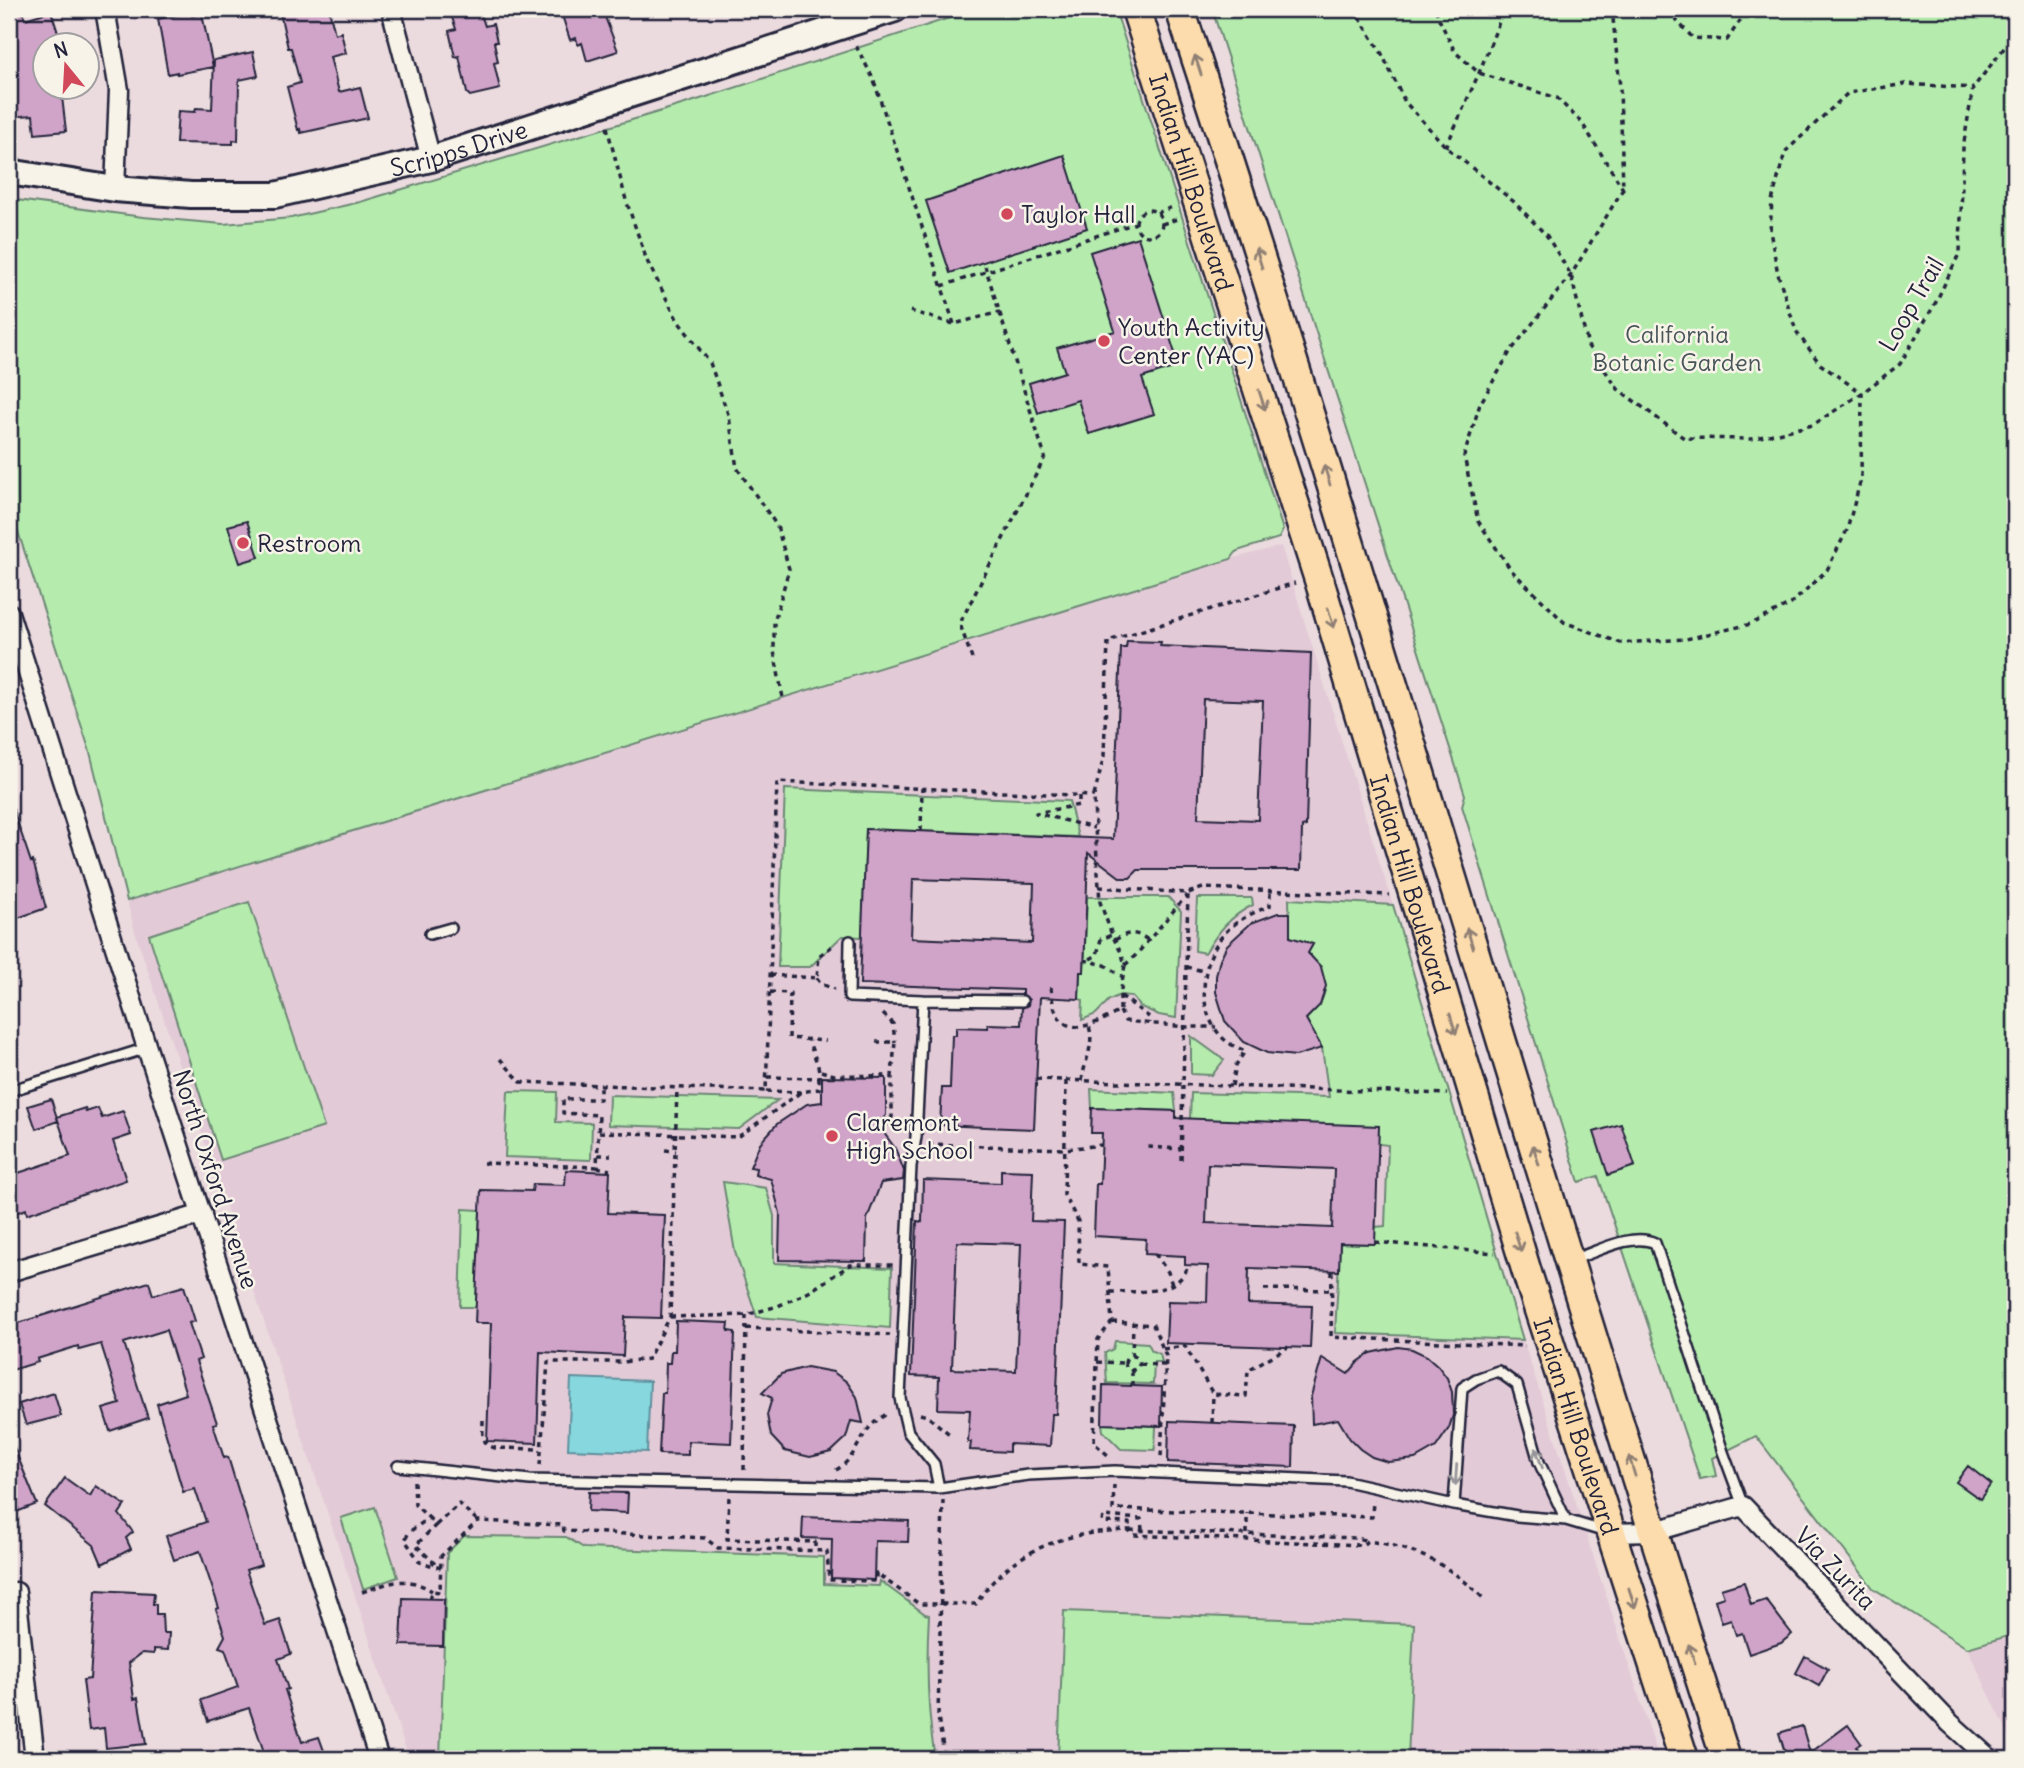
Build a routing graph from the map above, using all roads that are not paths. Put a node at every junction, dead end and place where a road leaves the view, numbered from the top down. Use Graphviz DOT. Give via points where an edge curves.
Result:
graph roads {
  1 [pos="105,9"];
  2 [pos="391,9"];
  3 [pos="895,9"];
  4 [pos="1136,9"];
  5 [pos="1180,9"];
  6 [pos="431,159"];
  7 [pos="9,172"];
  8 [pos="115,189"];
  9 [pos="9,613"];
  10 [pos="450,928"];
  11 [pos="430,934"];
  12 [pos="850,942"];
  13 [pos="923,1000"];
  14 [pos="1022,1001"];
  15 [pos="147,1048"];
  16 [pos="9,1091"];
  17 [pos="202,1214"];
  18 [pos="1569,1261"];
  19 [pos="9,1272"];
  20 [pos="398,1466"];
  21 [pos="939,1488"];
  22 [pos="1454,1505"];
  23 [pos="1743,1506"];
  24 [pos="1566,1520"];
  25 [pos="1652,1532"];
  26 [pos="1611,1533"];
  27 [pos="16,1592"];
  28 [pos="35,1759"];
  29 [pos="379,1759"];
  30 [pos="1684,1759"];
  31 [pos="1726,1759"];
  32 [pos="1990,1759"];
  1 -- 8 [label="street" via="119,90"];
  2 -- 6 [label="street"];
  3 -- 6 [label="street, Scripps Drive"];
  4 -- 26 [label="main road, Indian Hill Boulevard, one-way" via="1307,542 1528,1276"];
  18 -- 5 [label="main road, Indian Hill Boulevard, one-way"];
  6 -- 8 [label="street, Scripps Drive" via="275,195"];
  7 -- 8 [label="street, Scripps Drive"];
  9 -- 15 [label="street, North Oxford Avenue"];
  10 -- 11 [label="lane"];
  12 -- 13 [label="lane" via="849,997"];
  13 -- 14 [label="lane"];
  13 -- 21 [label="lane" via="900,1398 908,1432 934,1464"];
  15 -- 16 [label="lane"];
  15 -- 17 [label="street, North Oxford Avenue"];
  17 -- 19 [label="street"];
  17 -- 29 [label="street, North Oxford Avenue"];
  18 -- 23 [label="lane" via="1645,1238 1655,1243"];
  25 -- 18 [label="main road, Indian Hill Boulevard, one-way"];
  20 -- 21 [label="lane" via="540,1480"];
  21 -- 22 [label="lane" via="1028,1475 1115,1471 1346,1480"];
  22 -- 24 [label="lane"];
  24 -- 22 [label="lane, one-way" via="1539,1462 1517,1385 1498,1371 1462,1388"];
  23 -- 25 [label="street"];
  23 -- 32 [label="street, Via Zurita"];
  24 -- 26 [label="lane"];
  25 -- 26 [label="street"];
  31 -- 25 [label="main road, Indian Hill Boulevard, one-way"];
  26 -- 30 [label="main road, Indian Hill Boulevard, one-way"];
  27 -- 28 [label="street"];
}
